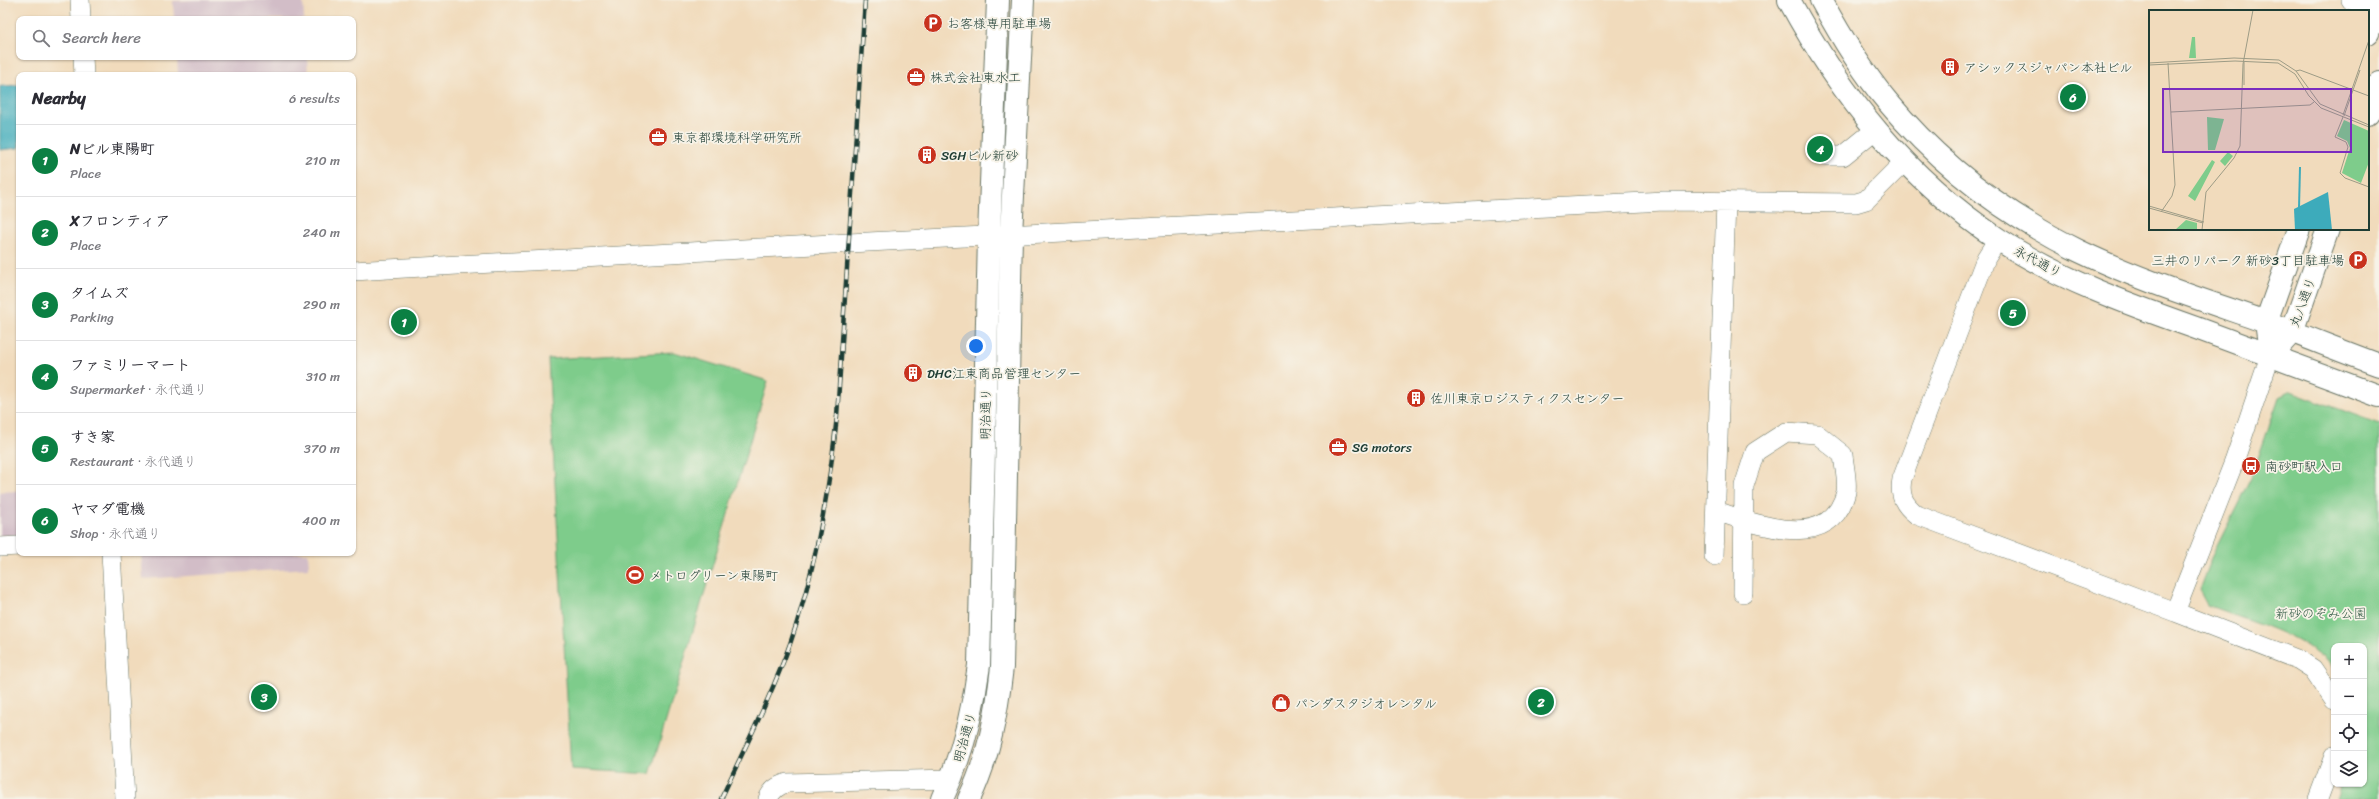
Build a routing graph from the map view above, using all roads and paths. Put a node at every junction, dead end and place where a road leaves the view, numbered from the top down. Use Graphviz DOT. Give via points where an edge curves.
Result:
graph roads {
  1 [pos="80,0"];
  2 [pos="998,0"];
  3 [pos="1023,0"];
  4 [pos="1789,0"];
  5 [pos="1821,0"];
  6 [pos="2351,0"];
  7 [pos="2378,7"];
  8 [pos="81,16"];
  9 [pos="2369,30"];
  10 [pos="83,60"];
  11 [pos="84,72"];
  12 [pos="2379,83"];
  13 [pos="2369,111"];
  14 [pos="1876,130"];
  15 [pos="1828,156"];
  16 [pos="1904,162"];
  17 [pos="1726,201"];
  18 [pos="2299,230"];
  19 [pos="2328,230"];
  20 [pos="1011,235"];
  21 [pos="989,236"];
  22 [pos="1998,240"];
  23 [pos="356,271"];
  24 [pos="2266,322"];
  25 [pos="2292,332"];
  26 [pos="2270,356"];
  27 [pos="2379,365"];
  28 [pos="2379,396"];
  29 [pos="1716,512"];
  30 [pos="16,546"];
  31 [pos="0,547"];
  32 [pos="111,556"];
  33 [pos="1714,556"];
  34 [pos="1743,593"];
  35 [pos="2175,612"];
  36 [pos="2331,696"];
  37 [pos="2331,764"];
  38 [pos="951,779"];
  39 [pos="125,799"];
  40 [pos="768,799"];
  41 [pos="942,799"];
  42 [pos="969,799"];
  43 [pos="2318,799"];
  1 -- 8 [label="street"];
  2 -- 21 [label="main road, 明治通り"];
  3 -- 20 [label="main road, 明治通り"];
  4 -- 14 [label="main road, 永代通り" via="1838,83"];
  5 -- 24 [label="main road" via="1861,67 1886,101 1922,140 1984,194 2080,251 2163,286"];
  6 -- 7 [label="street"];
  7 -- 9 [label="main road"];
  10 -- 11 [label="street"];
  12 -- 13 [label="main road"];
  14 -- 15 [label="street" via="1843,156"];
  14 -- 16 [label="main road, 永代通り"];
  16 -- 17 [label="street" via="1866,200 1856,203"];
  16 -- 22 [label="main road, 永代通り" via="1934,191"];
  17 -- 20 [label="street" via="1664,201"];
  17 -- 29 [label="street"];
  18 -- 24 [label="main road, 丸八通り"];
  19 -- 25 [label="main road, 丸八通り"];
  20 -- 21 [label="street"];
  20 -- 42 [label="main road, 明治通り" via="1002,667 999,697 987,753"];
  21 -- 23 [label="street"];
  21 -- 38 [label="main road, 明治通り" via="979,665 970,718"];
  22 -- 26 [label="main road, 永代通り" via="2036,262 2108,295"];
  22 -- 35 [label="street" via="1986,258 1902,479 1900,491 1903,501 1917,515"];
  24 -- 25 [label="main road"];
  24 -- 26 [label="main road, 丸八通り"];
  25 -- 26 [label="main road, 丸八通り"];
  25 -- 27 [label="main road"];
  26 -- 28 [label="main road, 永代通り"];
  26 -- 35 [label="street" via="2234,462"];
  29 -- 33 [label="street"];
  29 -- 34 [label="street" via="1738,518 1746,521 1769,528 1804,531 1832,519 1846,491 1843,455 1817,434 1786,432 1755,452 1744,486 1744,516 1744,524 1744,532 1744,539"];
  30 -- 31 [label="street"];
  32 -- 39 [label="street"];
  35 -- 36 [label="street" via="2298,660 2313,669"];
  37 -- 43 [label="street"];
  38 -- 40 [label="street" via="786,783 771,792"];
  38 -- 41 [label="main road, 明治通り"];
}
